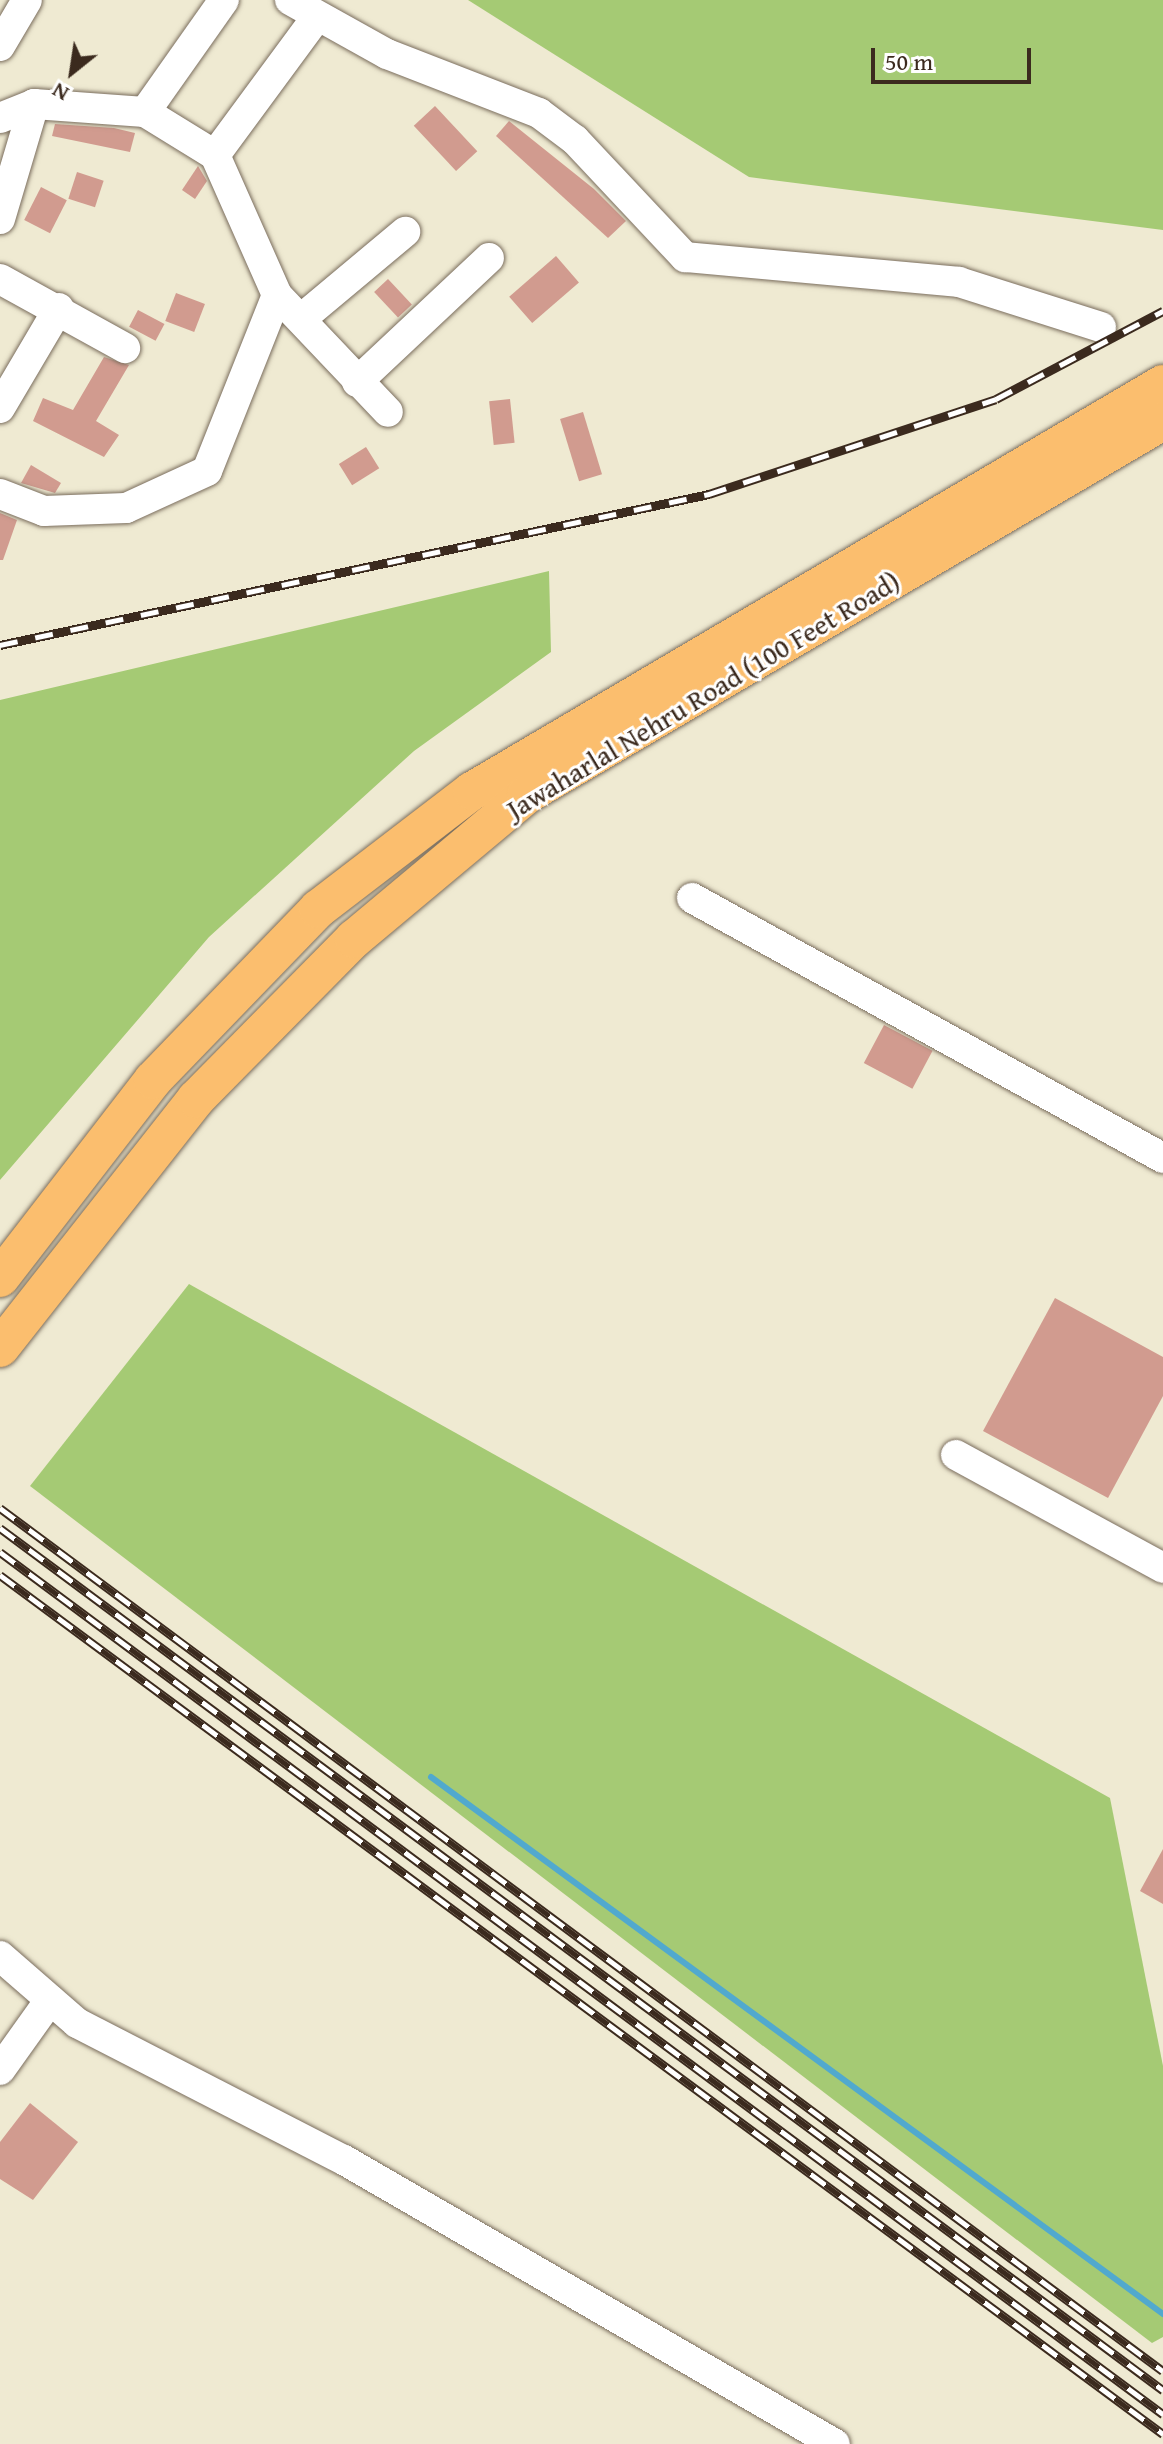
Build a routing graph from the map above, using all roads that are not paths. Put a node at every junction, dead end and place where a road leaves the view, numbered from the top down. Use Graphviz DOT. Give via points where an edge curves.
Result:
graph roads {
  1 [pos="27,0"];
  2 [pos="224,0"];
  3 [pos="290,0"];
  4 [pos="316,18"];
  5 [pos="0,46"];
  6 [pos="34,104"];
  7 [pos="145,112"];
  8 [pos="0,118"];
  9 [pos="215,155"];
  10 [pos="0,219"];
  11 [pos="405,232"];
  12 [pos="489,258"];
  13 [pos="0,279"];
  14 [pos="277,295"];
  15 [pos="59,308"];
  16 [pos="301,319"];
  17 [pos="1101,327"];
  18 [pos="125,348"];
  19 [pos="357,382"];
  20 [pos="1163,384"];
  21 [pos="0,408"];
  22 [pos="388,412"];
  23 [pos="1163,421"];
  24 [pos="0,494"];
  25 [pos="692,898"];
  26 [pos="1163,1158"];
  27 [pos="0,1278"];
  28 [pos="0,1348"];
  29 [pos="956,1455"];
  30 [pos="1163,1568"];
  31 [pos="0,1956"];
  32 [pos="50,2000"];
  33 [pos="0,2070"];
  34 [pos="835,2444"];
  1 -- 5 [label="street"];
  2 -- 7 [label="street"];
  3 -- 4 [label="street"];
  4 -- 9 [label="street"];
  4 -- 17 [label="street" via="539,113 575,140 685,257 959,282"];
  6 -- 7 [label="street"];
  6 -- 8 [label="street"];
  6 -- 10 [label="street"];
  7 -- 9 [label="street"];
  9 -- 14 [label="street"];
  11 -- 16 [label="street"];
  12 -- 19 [label="street"];
  13 -- 15 [label="street"];
  14 -- 16 [label="street"];
  14 -- 24 [label="street" via="207,471 126,508 44,511"];
  15 -- 18 [label="street"];
  15 -- 21 [label="street"];
  16 -- 19 [label="street"];
  19 -- 22 [label="street"];
  20 -- 27 [label="main road, Jawaharlal Nehru Road (100 Feet Road)" via="472,791 318,909 153,1080"];
  23 -- 28 [label="main road, Jawaharlal Nehru Road (100 Feet Road)" via="526,795 354,939 196,1099"];
  25 -- 26 [label="street"];
  29 -- 30 [label="street"];
  31 -- 32 [label="street"];
  32 -- 33 [label="street"];
  32 -- 34 [label="street" via="77,2023 344,2160"];
}
